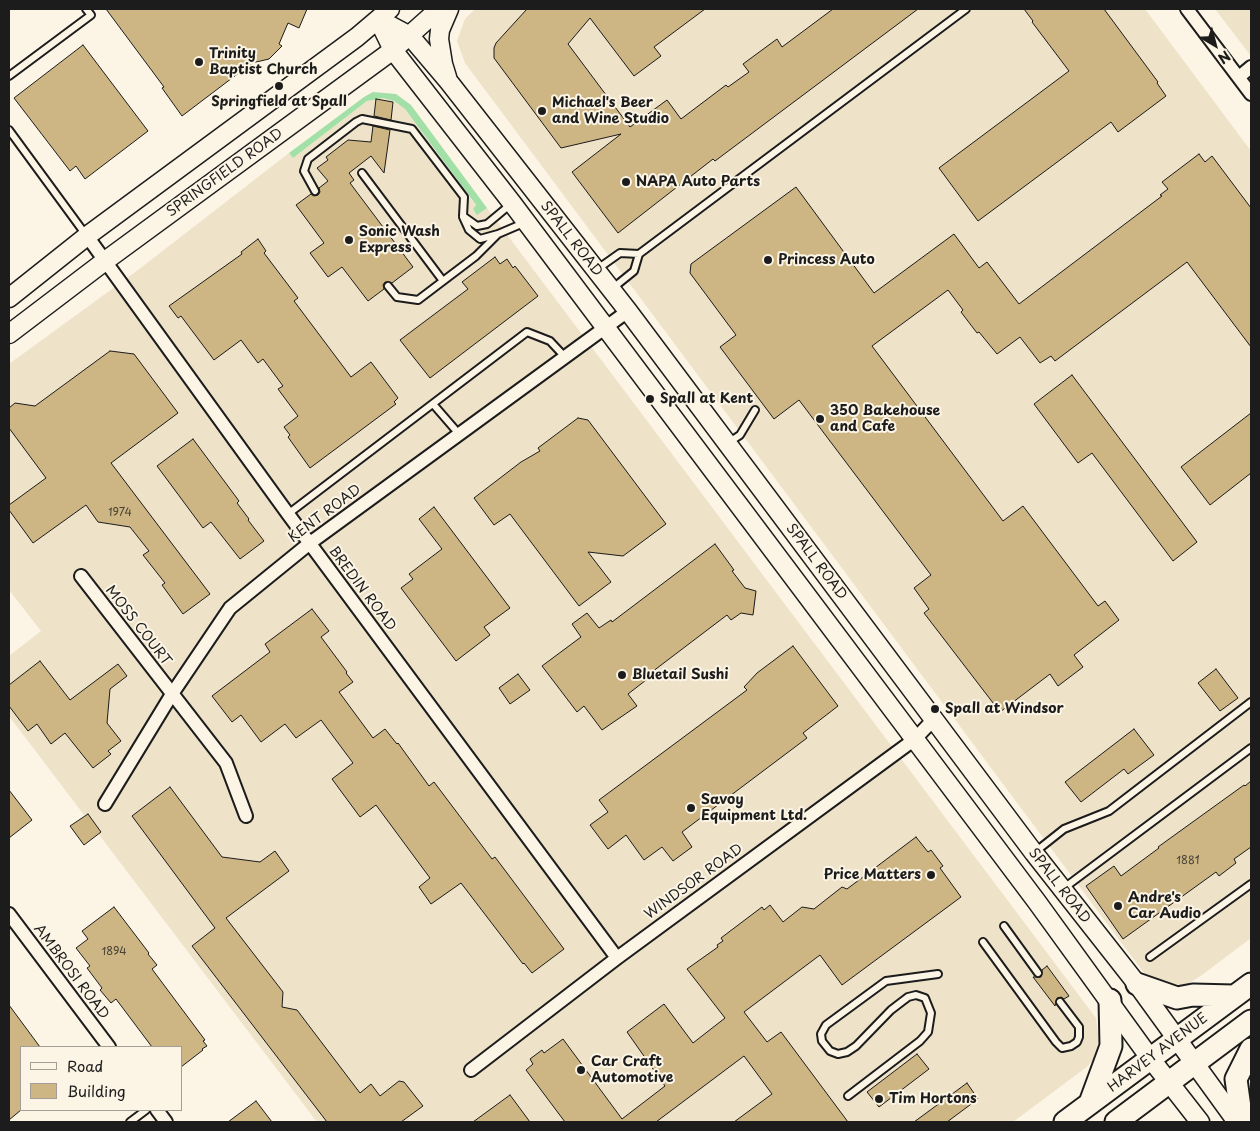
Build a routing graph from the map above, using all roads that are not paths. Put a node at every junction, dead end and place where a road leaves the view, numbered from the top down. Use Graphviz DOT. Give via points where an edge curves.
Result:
graph roads {
  1 [pos="86,9"];
  2 [pos="438,9"];
  3 [pos="449,9"];
  4 [pos="966,9"];
  5 [pos="1187,9"];
  6 [pos="379,12"];
  7 [pos="410,36"];
  8 [pos="393,50"];
  9 [pos="1251,67"];
  10 [pos="9,76"];
  11 [pos="1239,77"];
  12 [pos="449,82"];
  13 [pos="1251,94"];
  14 [pos="9,130"];
  15 [pos="362,173"];
  16 [pos="315,191"];
  17 [pos="512,203"];
  18 [pos="463,216"];
  19 [pos="526,222"];
  20 [pos="498,234"];
  21 [pos="87,236"];
  22 [pos="639,254"];
  23 [pos="105,261"];
  24 [pos="596,271"];
  25 [pos="443,281"];
  26 [pos="388,286"];
  27 [pos="611,290"];
  28 [pos="9,298"];
  29 [pos="628,311"];
  30 [pos="605,327"];
  31 [pos="9,334"];
  32 [pos="564,357"];
  33 [pos="433,404"];
  34 [pos="755,410"];
  35 [pos="458,434"];
  36 [pos="728,444"];
  37 [pos="288,514"];
  38 [pos="310,543"];
  39 [pos="80,576"];
  40 [pos="172,694"];
  41 [pos="1251,702"];
  42 [pos="934,719"];
  43 [pos="915,739"];
  44 [pos="1251,748"];
  45 [pos="105,804"];
  46 [pos="246,816"];
  47 [pos="1034,853"];
  48 [pos="1251,884"];
  49 [pos="1062,890"];
  50 [pos="9,914"];
  51 [pos="1004,926"];
  52 [pos="983,942"];
  53 [pos="1150,957"];
  54 [pos="617,958"];
  55 [pos="1038,973"];
  56 [pos="938,974"];
  57 [pos="1137,984"];
  58 [pos="1243,990"];
  59 [pos="1110,1000"];
  60 [pos="1060,1002"];
  61 [pos="1251,1021"];
  62 [pos="1176,1039"];
  63 [pos="108,1046"];
  64 [pos="1251,1049"];
  65 [pos="1150,1058"];
  66 [pos="1195,1064"];
  67 [pos="471,1070"];
  68 [pos="1168,1082"];
  69 [pos="848,1096"];
  70 [pos="1090,1103"];
  71 [pos="145,1111"];
  72 [pos="157,1111"];
  73 [pos="130,1122"];
  74 [pos="166,1122"];
  75 [pos="1064,1122"];
  76 [pos="1116,1122"];
  77 [pos="1125,1122"];
  78 [pos="1140,1122"];
  79 [pos="1200,1122"];
  80 [pos="1237,1122"];
  81 [pos="1242,1122"];
  1 -- 10 [label="lane" via="91,15"];
  2 -- 7 [label="main road, SPRINGFIELD ROAD"];
  3 -- 12 [label="main road" via="439,39"];
  4 -- 22 [label="lane"];
  5 -- 11 [label="street"];
  6 -- 7 [label="main road, SPALL ROAD"];
  6 -- 8 [label="main road, SPALL ROAD"];
  6 -- 21 [label="main road" via="357,37"];
  7 -- 8 [label="main road, SPRINGFIELD ROAD"];
  7 -- 12 [label="main road, SPALL ROAD"];
  8 -- 17 [label="main road, SPALL ROAD"];
  8 -- 23 [label="main road, SPRINGFIELD ROAD"];
  9 -- 11 [label="street"];
  11 -- 13 [label="street"];
  12 -- 24 [label="main road, SPALL ROAD"];
  14 -- 21 [label="lane"];
  15 -- 25 [label="lane"];
  16 -- 18 [label="lane" via="304,171 308,159 356,122 370,120 412,129 464,197"];
  17 -- 18 [label="lane" via="487,224 477,226"];
  17 -- 19 [label="main road, SPALL ROAD"];
  18 -- 20 [label="lane" via="469,230 480,239"];
  19 -- 20 [label="lane"];
  19 -- 30 [label="main road, SPALL ROAD"];
  20 -- 25 [label="lane"];
  21 -- 23 [label="street, BREDIN ROAD"];
  21 -- 28 [label="main road"];
  22 -- 24 [label="lane" via="620,253"];
  22 -- 27 [label="lane" via="634,272"];
  23 -- 31 [label="main road, SPRINGFIELD ROAD"];
  23 -- 37 [label="street, BREDIN ROAD"];
  24 -- 27 [label="main road, SPALL ROAD"];
  25 -- 26 [label="lane" via="418,300 397,297"];
  27 -- 29 [label="main road, SPALL ROAD"];
  29 -- 30 [label="street, KENT ROAD"];
  29 -- 36 [label="main road, SPALL ROAD"];
  30 -- 32 [label="street, KENT ROAD"];
  30 -- 43 [label="main road, SPALL ROAD"];
  32 -- 33 [label="lane" via="550,341 527,332"];
  32 -- 35 [label="street, KENT ROAD"];
  33 -- 35 [label="lane"];
  33 -- 37 [label="lane"];
  34 -- 36 [label="lane" via="740,434"];
  35 -- 38 [label="street, KENT ROAD"];
  36 -- 42 [label="main road, SPALL ROAD"];
  37 -- 38 [label="street, BREDIN ROAD"];
  38 -- 40 [label="street, KENT ROAD" via="230,608"];
  38 -- 54 [label="street, BREDIN ROAD"];
  39 -- 40 [label="street, MOSS COURT"];
  40 -- 45 [label="street, KENT ROAD"];
  40 -- 46 [label="street, MOSS COURT" via="226,763"];
  41 -- 47 [label="lane" via="1108,811 1064,829"];
  42 -- 43 [label="street, WINDSOR ROAD"];
  42 -- 47 [label="main road, SPALL ROAD"];
  43 -- 54 [label="street, WINDSOR ROAD"];
  43 -- 59 [label="main road, SPALL ROAD"];
  44 -- 49 [label="lane"];
  47 -- 49 [label="main road, SPALL ROAD"];
  48 -- 53 [label="lane"];
  49 -- 57 [label="main road, SPALL ROAD"];
  50 -- 63 [label="street, AMBROSI ROAD"];
  51 -- 55 [label="lane"];
  52 -- 60 [label="lane" via="1062,1048 1077,1042 1079,1027"];
  54 -- 67 [label="street, WINDSOR ROAD"];
  56 -- 69 [label="lane" via="886,981 826,1026 821,1034 822,1041 830,1052 838,1054 856,1046 908,997 925,998 932,1014 928,1032 920,1042"];
  57 -- 58 [label="highway" via="1177,998"];
  57 -- 62 [label="main road, SPALL ROAD"];
  58 -- 62 [label="highway, HARVEY AVENUE"];
  59 -- 65 [label="main road, SPALL ROAD"];
  59 -- 70 [label="highway" via="1111,1046"];
  61 -- 66 [label="highway"];
  62 -- 65 [label="highway, HARVEY AVENUE"];
  62 -- 66 [label="main road, SPALL ROAD"];
  64 -- 81 [label="highway" via="1236,1079"];
  65 -- 68 [label="main road, SPALL ROAD"];
  65 -- 70 [label="highway, HARVEY AVENUE"];
  66 -- 68 [label="highway"];
  66 -- 80 [label="main road, SPALL ROAD"];
  68 -- 76 [label="highway"];
  68 -- 79 [label="main road, SPALL ROAD"];
  70 -- 75 [label="highway, HARVEY AVENUE"];
  71 -- 73 [label="lane"];
  72 -- 74 [label="street"];
  77 -- 78 [label="highway"];
}
